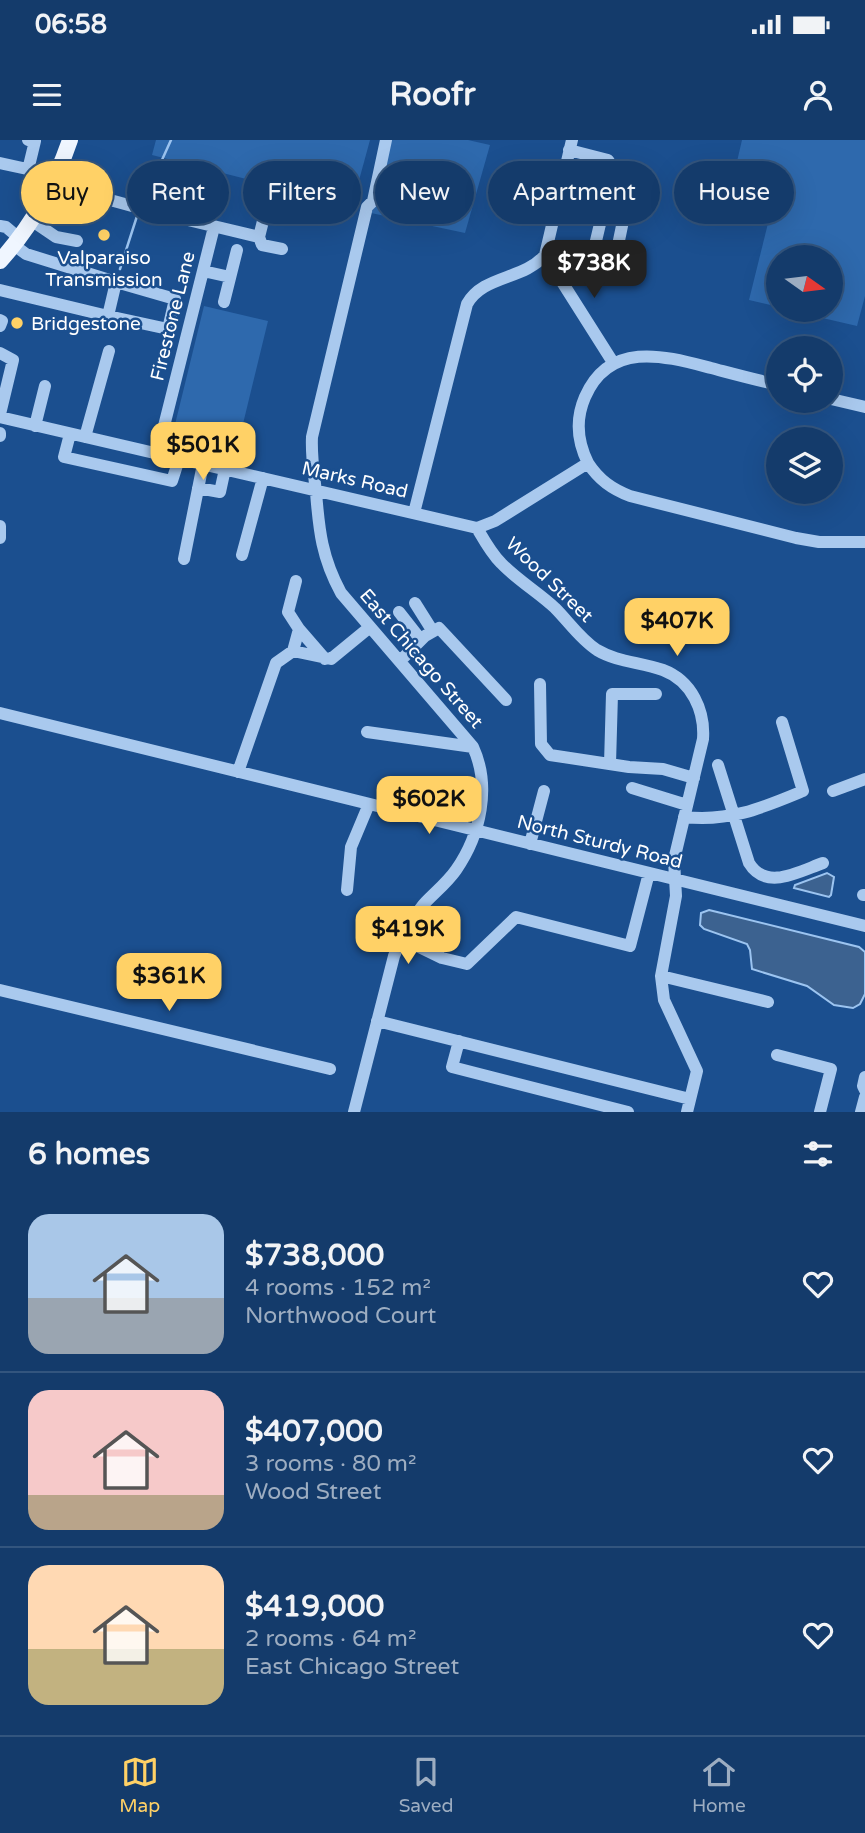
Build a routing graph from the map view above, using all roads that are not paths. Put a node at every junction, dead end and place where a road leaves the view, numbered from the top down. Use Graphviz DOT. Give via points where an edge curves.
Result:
graph roads {
  1 [pos="29,140"];
  2 [pos="70,140"];
  3 [pos="378,140"];
  4 [pos="386,140"];
  5 [pos="571,145"];
  6 [pos="30,161"];
  7 [pos="61,161"];
  8 [pos="609,161"];
  9 [pos="0,163"];
  10 [pos="21,168"];
  11 [pos="613,169"];
  12 [pos="367,207"];
  13 [pos="28,224"];
  14 [pos="37,224"];
  15 [pos="201,224"];
  16 [pos="262,224"];
  17 [pos="0,226"];
  18 [pos="214,228"];
  19 [pos="259,237"];
  20 [pos="17,241"];
  21 [pos="77,241"];
  22 [pos="282,249"];
  23 [pos="236,250"];
  24 [pos="545,255"];
  25 [pos="1,259"];
  26 [pos="203,271"];
  27 [pos="230,277"];
  28 [pos="116,282"];
  29 [pos="0,290"];
  30 [pos="224,302"];
  31 [pos="172,312"];
  32 [pos="108,316"];
  33 [pos="192,317"];
  34 [pos="0,320"];
  35 [pos="0,326"];
  36 [pos="108,351"];
  37 [pos="0,353"];
  38 [pos="614,364"];
  39 [pos="766,382"];
  40 [pos="45,386"];
  41 [pos="843,401"];
  42 [pos="865,407"];
  43 [pos="0,411"];
  44 [pos="35,426"];
  45 [pos="70,434"];
  46 [pos="85,437"];
  47 [pos="158,454"];
  48 [pos="179,459"];
  49 [pos="588,463"];
  50 [pos="203,464"];
  51 [pos="225,469"];
  52 [pos="262,478"];
  53 [pos="198,488"];
  54 [pos="316,490"];
  55 [pos="414,513"];
  56 [pos="0,526"];
  57 [pos="477,528"];
  58 [pos="0,538"];
  59 [pos="865,542"];
  60 [pos="242,555"];
  61 [pos="184,559"];
  62 [pos="296,581"];
  63 [pos="415,603"];
  64 [pos="399,612"];
  65 [pos="370,627"];
  66 [pos="299,629"];
  67 [pos="432,631"];
  68 [pos="421,640"];
  69 [pos="293,651"];
  70 [pos="325,659"];
  71 [pos="400,661"];
  72 [pos="540,684"];
  73 [pos="656,694"];
  74 [pos="506,700"];
  75 [pos="0,713"];
  76 [pos="782,722"];
  77 [pos="367,732"];
  78 [pos="473,747"];
  79 [pos="610,764"];
  80 [pos="718,765"];
  81 [pos="238,772"];
  82 [pos="694,778"];
  83 [pos="865,779"];
  84 [pos="632,788"];
  85 [pos="544,791"];
  86 [pos="833,791"];
  87 [pos="469,795"];
  88 [pos="369,804"];
  89 [pos="686,811"];
  90 [pos="734,815"];
  91 [pos="431,820"];
  92 [pos="476,831"];
  93 [pos="530,844"];
  94 [pos="823,863"];
  95 [pos="649,873"];
  96 [pos="674,879"];
  97 [pos="346,890"];
  98 [pos="865,926"];
  99 [pos="401,938"];
  100 [pos="661,976"];
  101 [pos="0,990"];
  102 [pos="768,1002"];
  103 [pos="377,1021"];
  104 [pos="459,1041"];
  105 [pos="777,1055"];
  106 [pos="330,1069"];
  107 [pos="865,1077"];
  108 [pos="865,1090"];
  109 [pos="865,1097"];
  110 [pos="689,1106"];
  111 [pos="354,1112"];
  112 [pos="628,1112"];
  113 [pos="820,1112"];
  114 [pos="861,1112"];
  1 -- 6 [label="street" via="35,141"];
  2 -- 7 [label="main road"];
  3 -- 12 [label="street, East Chicago Street" via="364,199"];
  4 -- 12 [label="street, East Chicago Street" via="373,201"];
  5 -- 8 [label="street"];
  5 -- 24 [label="street"];
  9 -- 10 [label="street"];
  11 -- 11 [label="street" via="595,245 617,250 630,196"];
  12 -- 54 [label="street, East Chicago Street" via="315,417 311,453"];
  13 -- 20 [label="main road"];
  14 -- 21 [label="street" via="57,237"];
  15 -- 18 [label="street"];
  16 -- 19 [label="street"];
  17 -- 20 [label="street"];
  18 -- 19 [label="street"];
  18 -- 26 [label="street, Firestone Lane"];
  19 -- 22 [label="street" via="262,245"];
  20 -- 25 [label="main road"];
  20 -- 28 [label="street" via="26,254"];
  23 -- 27 [label="street"];
  24 -- 38 [label="street"];
  24 -- 55 [label="street" via="538,264 482,287 467,304"];
  26 -- 27 [label="street"];
  26 -- 33 [label="street, Firestone Lane"];
  27 -- 30 [label="street"];
  28 -- 31 [label="street" via="175,299"];
  28 -- 32 [label="street"];
  29 -- 32 [label="street"];
  31 -- 32 [label="street" via="167,329"];
  31 -- 33 [label="street"];
  33 -- 47 [label="street, Firestone Lane"];
  34 -- 35 [label="street"];
  36 -- 46 [label="street"];
  37 -- 43 [label="street" via="13,360"];
  38 -- 39 [label="street" via="655,355"];
  38 -- 49 [label="street" via="593,383 581,407 578,437"];
  40 -- 44 [label="street"];
  41 -- 42 [label="street"];
  43 -- 44 [label="street, Marks Road"];
  44 -- 45 [label="street, Marks Road"];
  45 -- 46 [label="street, Marks Road"];
  45 -- 48 [label="street" via="64,457 172,481"];
  46 -- 47 [label="street, Marks Road"];
  47 -- 48 [label="street, Marks Road"];
  48 -- 50 [label="street, Marks Road"];
  49 -- 57 [label="street"];
  49 -- 59 [label="street" via="609,486 629,496 807,541"];
  50 -- 51 [label="street, Marks Road"];
  50 -- 53 [label="street"];
  51 -- 52 [label="street, Marks Road"];
  51 -- 53 [label="street" via="220,492"];
  52 -- 54 [label="street, Marks Road"];
  52 -- 60 [label="street"];
  53 -- 61 [label="street"];
  54 -- 55 [label="street, Marks Road"];
  54 -- 65 [label="street, East Chicago Street" via="321,545 330,573"];
  55 -- 57 [label="street, Marks Road"];
  56 -- 58 [label="street"];
  57 -- 82 [label="street, Wood Street" via="502,564 596,649 664,671 691,692 704,729"];
  62 -- 66 [label="street" via="288,612"];
  63 -- 67 [label="street"];
  64 -- 68 [label="street"];
  65 -- 70 [label="street" via="336,656"];
  65 -- 71 [label="street, East Chicago Street"];
  66 -- 69 [label="street"];
  66 -- 70 [label="street"];
  67 -- 68 [label="street"];
  67 -- 74 [label="street" via="439,628"];
  68 -- 71 [label="street"];
  69 -- 70 [label="street"];
  69 -- 81 [label="street" via="276,663"];
  71 -- 78 [label="street, East Chicago Street"];
  72 -- 79 [label="street" via="541,744 551,754"];
  73 -- 79 [label="street" via="612,694"];
  75 -- 81 [label="street, North Sturdy Road"];
  76 -- 90 [label="street" via="803,791"];
  77 -- 78 [label="street"];
  78 -- 92 [label="street, East Chicago Street" via="483,787"];
  79 -- 82 [label="street" via="674,771"];
  80 -- 90 [label="street"];
  81 -- 88 [label="street, North Sturdy Road"];
  82 -- 89 [label="street, Wood Street"];
  83 -- 86 [label="street"];
  84 -- 89 [label="street"];
  85 -- 93 [label="street"];
  87 -- 91 [label="street" via="444,789"];
  88 -- 91 [label="street, North Sturdy Road"];
  88 -- 97 [label="street" via="351,847"];
  89 -- 90 [label="street" via="707,820"];
  89 -- 96 [label="street, Wood Street"];
  90 -- 94 [label="street" via="757,874 783,877"];
  91 -- 92 [label="street, North Sturdy Road"];
  92 -- 93 [label="street, North Sturdy Road"];
  92 -- 99 [label="street, East Chicago Street" via="455,872 416,914"];
  93 -- 95 [label="street, North Sturdy Road"];
  95 -- 96 [label="street, North Sturdy Road"];
  95 -- 99 [label="street" via="630,946 516,916 467,964 442,958"];
  96 -- 98 [label="street, North Sturdy Road"];
  96 -- 100 [label="street, Wood Street" via="676,896"];
  99 -- 103 [label="street, East Chicago Street"];
  100 -- 102 [label="street"];
  100 -- 110 [label="street" via="664,1000 698,1071"];
  101 -- 106 [label="street"];
  103 -- 104 [label="street"];
  103 -- 111 [label="street, East Chicago Street"];
  104 -- 110 [label="street"];
  104 -- 112 [label="street" via="452,1067"];
  105 -- 113 [label="street" via="831,1069"];
  107 -- 108 [label="street"];
  109 -- 114 [label="street"];
}
